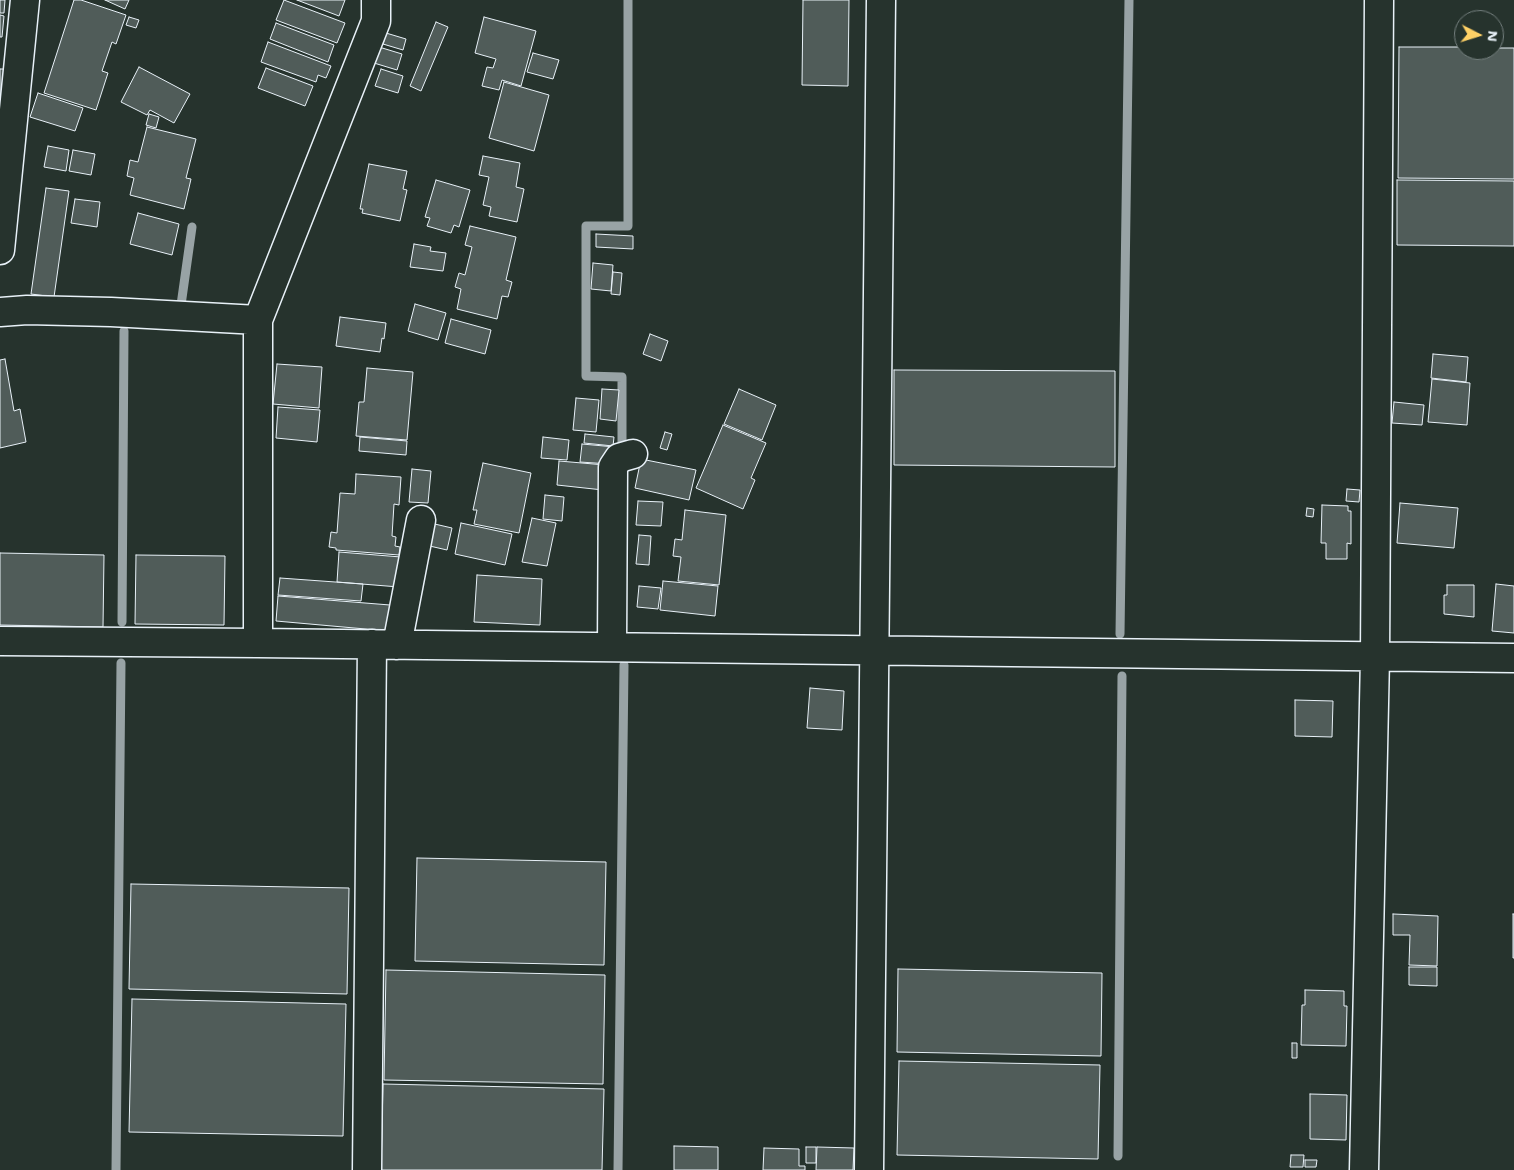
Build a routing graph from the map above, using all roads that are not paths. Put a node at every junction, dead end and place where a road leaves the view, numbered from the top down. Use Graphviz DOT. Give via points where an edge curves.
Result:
graph roads {
  1 [pos="25,0"];
  2 [pos="376,0"];
  3 [pos="881,0"];
  4 [pos="1379,0"];
  5 [pos="0,250"];
  6 [pos="0,312"];
  7 [pos="258,320"];
  8 [pos="633,454"];
  9 [pos="421,520"];
  10 [pos="0,642"];
  11 [pos="258,643"];
  12 [pos="384,645"];
  13 [pos="612,648"];
  14 [pos="874,651"];
  15 [pos="1375,657"];
  16 [pos="1514,658"];
  17 [pos="367,1170"];
  18 [pos="869,1170"];
  19 [pos="1364,1170"];
  1 -- 5 [label="street"];
  2 -- 7 [label="street" via="376,21"];
  3 -- 14 [label="street"];
  4 -- 15 [label="street"];
  6 -- 7 [label="street" via="111,312"];
  7 -- 11 [label="street"];
  8 -- 13 [label="street" via="619,458 613,467"];
  9 -- 12 [label="street"];
  10 -- 11 [label="street"];
  11 -- 12 [label="street"];
  12 -- 13 [label="street"];
  12 -- 17 [label="street"];
  13 -- 14 [label="street"];
  14 -- 15 [label="street"];
  14 -- 18 [label="street"];
  15 -- 16 [label="street"];
  15 -- 19 [label="street"];
}
